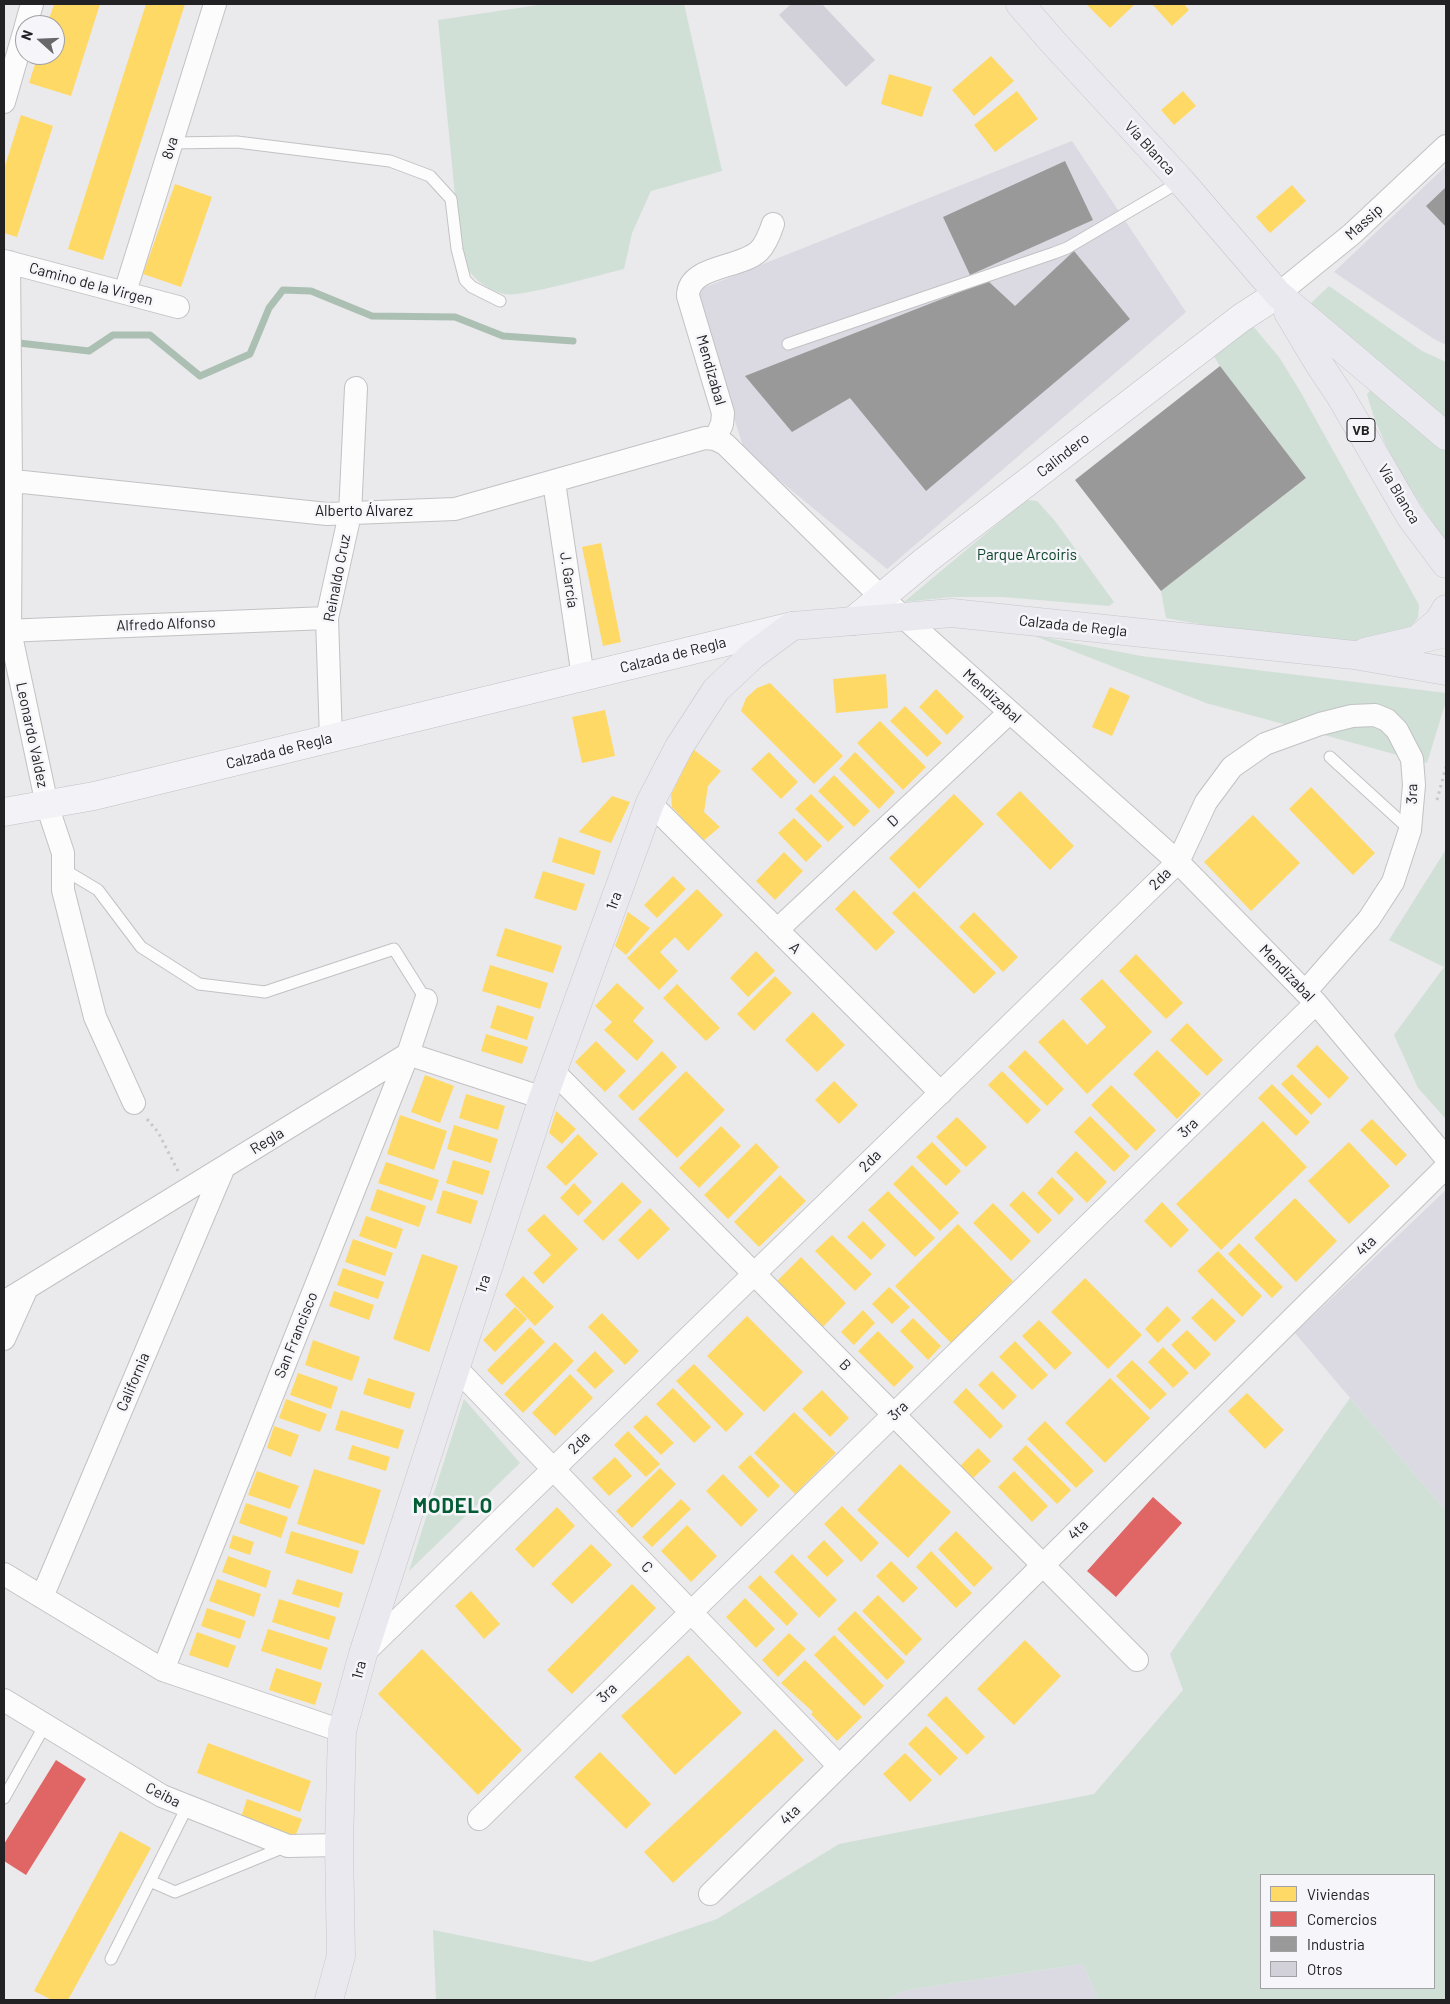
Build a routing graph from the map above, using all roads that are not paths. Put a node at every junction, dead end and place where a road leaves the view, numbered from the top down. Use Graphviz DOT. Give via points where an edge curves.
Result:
graph roads {
  1 [pos="215,4"];
  2 [pos="1020,4"];
  3 [pos="15,64"];
  4 [pos="4,102"];
  5 [pos="172,143"];
  6 [pos="1446,146"];
  7 [pos="1181,181"];
  8 [pos="773,224"];
  9 [pos="6,262"];
  10 [pos="125,292"];
  11 [pos="1278,294"];
  12 [pos="500,301"];
  13 [pos="178,307"];
  14 [pos="788,344"];
  15 [pos="356,388"];
  16 [pos="1446,436"];
  17 [pos="715,439"];
  18 [pos="7,480"];
  19 [pos="554,482"];
  20 [pos="350,514"];
  21 [pos="1446,564"];
  22 [pos="881,597"];
  23 [pos="1446,609"];
  24 [pos="904,617"];
  25 [pos="327,618"];
  26 [pos="853,621"];
  27 [pos="792,626"];
  28 [pos="7,631"];
  29 [pos="1446,633"];
  30 [pos="1418,639"];
  31 [pos="1354,655"];
  32 [pos="1446,671"];
  33 [pos="583,677"];
  34 [pos="1010,712"];
  35 [pos="1386,720"];
  36 [pos="331,738"];
  37 [pos="1330,757"];
  38 [pos="650,803"];
  39 [pos="47,804"];
  40 [pos="4,812"];
  41 [pos="1410,830"];
  42 [pos="1178,862"];
  43 [pos="63,869"];
  44 [pos="777,930"];
  45 [pos="1311,997"];
  46 [pos="426,1000"];
  47 [pos="408,1054"];
  48 [pos="553,1070"];
  49 [pos="941,1093"];
  50 [pos="543,1098"];
  51 [pos="134,1103"];
  52 [pos="1446,1158"];
  53 [pos="224,1167"];
  54 [pos="1446,1167"];
  55 [pos="753,1273"];
  56 [pos="27,1288"];
  57 [pos="4,1302"];
  58 [pos="4,1339"];
  59 [pos="456,1368"];
  60 [pos="894,1415"];
  61 [pos="552,1468"];
  62 [pos="1043,1565"];
  63 [pos="4,1574"];
  64 [pos="42,1597"];
  65 [pos="691,1612"];
  66 [pos="363,1654"];
  67 [pos="1137,1660"];
  68 [pos="163,1670"];
  69 [pos="4,1700"];
  70 [pos="45,1725"];
  71 [pos="342,1731"];
  72 [pos="839,1766"];
  73 [pos="4,1798"];
  74 [pos="187,1807"];
  75 [pos="479,1819"];
  76 [pos="339,1845"];
  77 [pos="288,1846"];
  78 [pos="150,1881"];
  79 [pos="710,1894"];
  80 [pos="111,1959"];
  81 [pos="329,2000"];
  1 -- 5 [label="street, 8va"];
  2 -- 7 [label="main road, Vía Blanca / VB"];
  3 -- 4 [label="street"];
  5 -- 10 [label="street, 8va"];
  5 -- 12 [label="lane" via="237,142 371,158 390,161 430,176 451,199 457,249 465,280"];
  6 -- 11 [label="street, Massip" via="1352,234"];
  7 -- 11 [label="main road, Vía Blanca / VB"];
  7 -- 14 [label="lane" via="1060,250"];
  8 -- 17 [label="street, Mendizabal" via="760,251 704,274 688,287 723,413"];
  9 -- 10 [label="street, Camino de la Virgen"];
  9 -- 18 [label="street, Leonardo Valdez"];
  10 -- 13 [label="street, Camino de la Virgen"];
  11 -- 16 [label="main road, Vía Blanca / VB"];
  11 -- 21 [label="main road, Vía Blanca / VB" via="1410,516"];
  11 -- 22 [label="main road, Calindero" via="1233,324"];
  15 -- 20 [label="street, Reinaldo Cruz"];
  17 -- 19 [label="street, Alberto Álvarez" via="705,438"];
  17 -- 22 [label="street, Mendizabal" via="725,444"];
  18 -- 20 [label="street, Alberto Álvarez"];
  18 -- 28 [label="street, Leonardo Valdez"];
  19 -- 20 [label="street, Alberto Álvarez" via="455,509"];
  19 -- 33 [label="street, J. García"];
  20 -- 25 [label="street, Reinaldo Cruz"];
  22 -- 24 [label="street, Mendizabal"];
  22 -- 26 [label="main road, Calindero"];
  23 -- 30 [label="main road" via="1432,629"];
  24 -- 26 [label="main road, Calzada de Regla"];
  24 -- 31 [label="main road, Calzada de Regla" via="952,614"];
  24 -- 34 [label="street, Mendizabal"];
  25 -- 28 [label="street, Alfredo Alfonso"];
  25 -- 36 [label="street, Reinaldo Cruz"];
  26 -- 27 [label="main road, Calzada de Regla"];
  27 -- 33 [label="main road, Calzada de Regla"];
  27 -- 38 [label="main road, 1ra" via="753,655 716,690 679,747"];
  28 -- 39 [label="street, Leonardo Valdez"];
  29 -- 30 [label="main road"];
  30 -- 31 [label="main road"];
  31 -- 32 [label="main road, Calzada de Regla"];
  33 -- 36 [label="main road, Calzada de Regla"];
  34 -- 42 [label="street, Mendizabal"];
  34 -- 44 [label="street, D"];
  35 -- 41 [label="street, 3ra" via="1397,730 1412,759 1414,785"];
  35 -- 42 [label="street, 2da" via="1376,715 1352,716 1265,744 1232,767 1206,802"];
  36 -- 39 [label="main road, Calzada de Regla" via="94,796"];
  37 -- 41 [label="lane"];
  38 -- 44 [label="street, A"];
  38 -- 48 [label="main road, 1ra"];
  39 -- 40 [label="main road, Calzada de Regla"];
  39 -- 43 [label="street, Leonardo Valdez" via="63,853"];
  41 -- 45 [label="street, 3ra" via="1393,882"];
  42 -- 45 [label="street, Mendizabal"];
  42 -- 49 [label="street, 2da"];
  43 -- 46 [label="lane" via="98,890 141,947 199,984 265,992 394,949"];
  43 -- 51 [label="street, Leonardo Valdez" via="63,890 95,1017"];
  44 -- 49 [label="street, A"];
  45 -- 52 [label="street, Mendizabal"];
  45 -- 60 [label="street, 3ra"];
  46 -- 47 [label="street, San Francisco"];
  47 -- 50 [label="street"];
  47 -- 53 [label="street, Regla"];
  47 -- 68 [label="street, San Francisco"];
  48 -- 50 [label="main road, 1ra"];
  48 -- 55 [label="street, B"];
  49 -- 55 [label="street, 2da"];
  50 -- 59 [label="main road, 1ra"];
  53 -- 56 [label="street, Regla"];
  53 -- 64 [label="street, California"];
  54 -- 62 [label="street, 4ta"];
  55 -- 60 [label="street, B"];
  55 -- 61 [label="street, 2da"];
  56 -- 57 [label="street, Regla"];
  56 -- 58 [label="street"];
  59 -- 61 [label="street, C"];
  59 -- 66 [label="main road, 1ra"];
  60 -- 62 [label="street, B"];
  60 -- 65 [label="street, 3ra"];
  61 -- 65 [label="street, C"];
  61 -- 66 [label="street, 2da"];
  62 -- 67 [label="street, B"];
  62 -- 72 [label="street, 4ta"];
  63 -- 64 [label="street"];
  64 -- 68 [label="street"];
  65 -- 72 [label="street, C"];
  65 -- 75 [label="street, 3ra"];
  66 -- 71 [label="main road, 1ra"];
  68 -- 71 [label="street"];
  69 -- 70 [label="street, Ceiba"];
  70 -- 73 [label="lane"];
  70 -- 74 [label="street, Ceiba" via="162,1796"];
  71 -- 76 [label="main road, 1ra"];
  72 -- 79 [label="street, 4ta"];
  74 -- 77 [label="street, Ceiba"];
  74 -- 78 [label="lane"];
  76 -- 77 [label="street, Ceiba"];
  76 -- 81 [label="main road, 1ra" via="341,1956"];
  77 -- 78 [label="lane" via="175,1892"];
  78 -- 80 [label="lane"];
}
